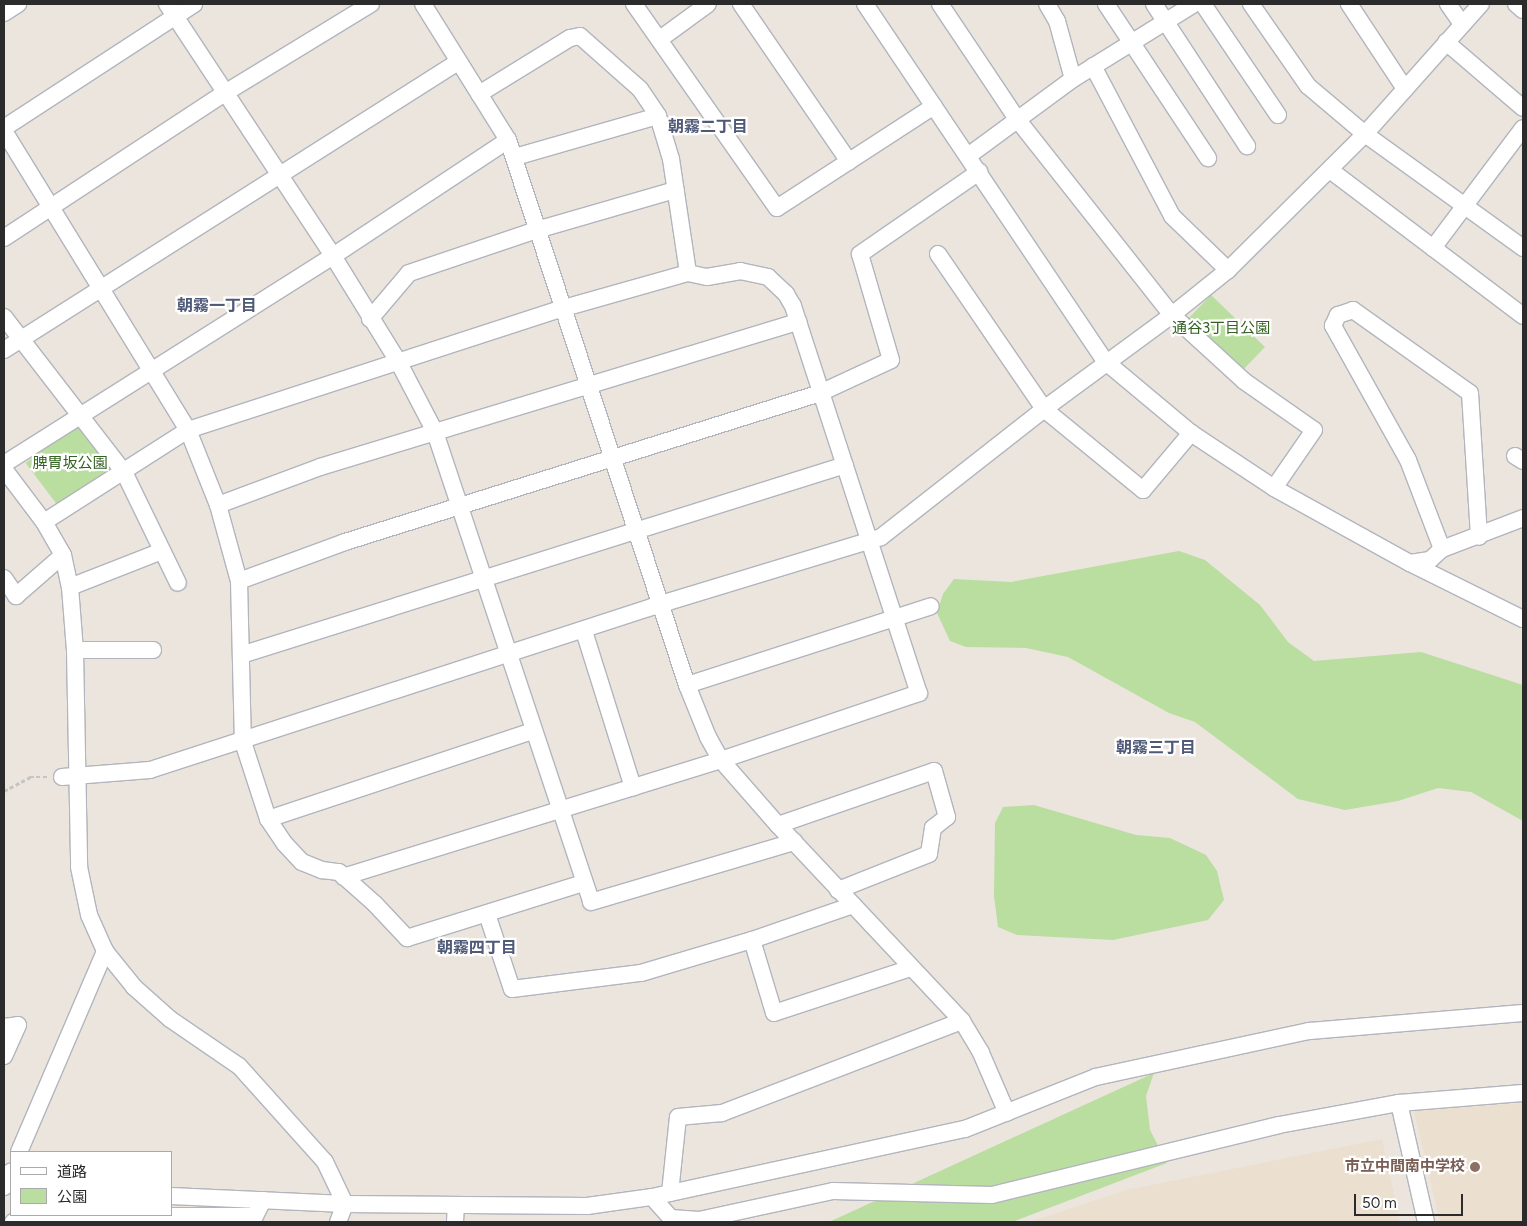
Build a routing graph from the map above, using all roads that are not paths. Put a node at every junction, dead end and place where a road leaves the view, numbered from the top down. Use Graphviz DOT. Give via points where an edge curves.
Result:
graph roads {
  1 [pos="18,4"];
  2 [pos="194,4"];
  3 [pos="371,4"];
  4 [pos="423,4"];
  5 [pos="634,4"];
  6 [pos="708,4"];
  7 [pos="741,4"];
  8 [pos="865,4"];
  9 [pos="940,4"];
  10 [pos="1047,4"];
  11 [pos="1106,4"];
  12 [pos="1154,4"];
  13 [pos="1194,4"];
  14 [pos="1203,4"];
  15 [pos="1251,4"];
  16 [pos="1349,4"];
  17 [pos="1448,4"];
  18 [pos="1481,4"];
  19 [pos="1516,4"];
  20 [pos="171,10"];
  21 [pos="1523,10"];
  22 [pos="4,13"];
  23 [pos="1166,22"];
  24 [pos="1462,24"];
  25 [pos="660,39"];
  26 [pos="1131,42"];
  27 [pos="1446,42"];
  28 [pos="458,62"];
  29 [pos="1093,66"];
  30 [pos="1073,79"];
  31 [pos="1405,89"];
  32 [pos="225,93"];
  33 [pos="479,94"];
  34 [pos="934,106"];
  35 [pos="1523,108"];
  36 [pos="1278,114"];
  37 [pos="658,116"];
  38 [pos="1017,119"];
  39 [pos="1523,128"];
  40 [pos="4,130"];
  41 [pos="1365,134"];
  42 [pos="508,140"];
  43 [pos="1246,146"];
  44 [pos="968,156"];
  45 [pos="515,157"];
  46 [pos="1208,158"];
  47 [pos="849,162"];
  48 [pos="1330,170"];
  49 [pos="979,172"];
  50 [pos="281,174"];
  51 [pos="675,190"];
  52 [pos="1464,204"];
  53 [pos="52,208"];
  54 [pos="540,229"];
  55 [pos="4,238"];
  56 [pos="1433,248"];
  57 [pos="1523,248"];
  58 [pos="938,254"];
  59 [pos="333,256"];
  60 [pos="1228,270"];
  61 [pos="688,274"];
  62 [pos="101,288"];
  63 [pos="564,308"];
  64 [pos="1172,315"];
  65 [pos="1523,316"];
  66 [pos="4,317"];
  67 [pos="370,320"];
  68 [pos="798,322"];
  69 [pos="20,338"];
  70 [pos="4,350"];
  71 [pos="1106,362"];
  72 [pos="399,363"];
  73 [pos="152,370"];
  74 [pos="588,383"];
  75 [pos="820,393"];
  76 [pos="1044,409"];
  77 [pos="81,416"];
  78 [pos="188,430"];
  79 [pos="436,432"];
  80 [pos="1191,433"];
  81 [pos="613,457"];
  82 [pos="4,464"];
  83 [pos="844,465"];
  84 [pos="4,469"];
  85 [pos="124,472"];
  86 [pos="1274,488"];
  87 [pos="218,505"];
  88 [pos="460,506"];
  89 [pos="1523,518"];
  90 [pos="44,522"];
  91 [pos="636,530"];
  92 [pos="1479,537"];
  93 [pos="869,542"];
  94 [pos="1442,549"];
  95 [pos="162,551"];
  96 [pos="63,555"];
  97 [pos="1410,563"];
  98 [pos="4,578"];
  99 [pos="483,580"];
  100 [pos="239,581"];
  101 [pos="178,583"];
  102 [pos="70,587"];
  103 [pos="661,604"];
  104 [pos="931,606"];
  105 [pos="893,619"];
  106 [pos="1523,619"];
  107 [pos="584,631"];
  108 [pos="75,650"];
  109 [pos="153,650"];
  110 [pos="241,655"];
  111 [pos="507,655"];
  112 [pos="686,685"];
  113 [pos="532,731"];
  114 [pos="242,742"];
  115 [pos="721,760"];
  116 [pos="62,776"];
  117 [pos="78,776"];
  118 [pos="633,787"];
  119 [pos="560,809"];
  120 [pos="268,819"];
  121 [pos="778,825"];
  122 [pos="794,842"];
  123 [pos="344,878"];
  124 [pos="584,883"];
  125 [pos="838,890"];
  126 [pos="853,905"];
  127 [pos="487,914"];
  128 [pos="752,940"];
  129 [pos="105,951"];
  130 [pos="911,968"];
  131 [pos="1523,1012"];
  132 [pos="962,1021"];
  133 [pos="4,1027"];
  134 [pos="4,1056"];
  135 [pos="1523,1093"];
  136 [pos="1399,1103"];
  137 [pos="1007,1113"];
  138 [pos="19,1151"];
  139 [pos="10,1173"];
  140 [pos="4,1187"];
  141 [pos="670,1193"];
  142 [pos="172,1196"];
  143 [pos="652,1197"];
  144 [pos="263,1200"];
  145 [pos="345,1204"];
  146 [pos="456,1205"];
  147 [pos="78,1220"];
  148 [pos="13,1222"];
  149 [pos="338,1222"];
  150 [pos="455,1222"];
  151 [pos="1426,1222"];
  1 -- 22 [label="street"];
  2 -- 20 [label="street"];
  3 -- 32 [label="street"];
  4 -- 28 [label="street"];
  5 -- 25 [label="street"];
  6 -- 25 [label="street"];
  7 -- 47 [label="street"];
  8 -- 34 [label="street"];
  9 -- 38 [label="street"];
  10 -- 30 [label="street" via="1057,21"];
  11 -- 26 [label="street"];
  12 -- 23 [label="street"];
  13 -- 23 [label="street"];
  14 -- 36 [label="street"];
  15 -- 41 [label="street" via="1308,86"];
  16 -- 31 [label="street"];
  17 -- 24 [label="street"];
  18 -- 24 [label="street"];
  19 -- 21 [label="street"];
  20 -- 32 [label="street"];
  20 -- 40 [label="street"];
  23 -- 26 [label="street"];
  23 -- 43 [label="street"];
  24 -- 27 [label="street"];
  25 -- 47 [label="street" via="777,208"];
  26 -- 29 [label="street"];
  26 -- 46 [label="street"];
  27 -- 31 [label="street"];
  27 -- 35 [label="street"];
  28 -- 33 [label="street"];
  28 -- 50 [label="street"];
  29 -- 30 [label="street"];
  29 -- 60 [label="street" via="1172,216"];
  30 -- 38 [label="street"];
  31 -- 41 [label="street"];
  32 -- 50 [label="street"];
  32 -- 53 [label="street"];
  33 -- 37 [label="street" via="570,38 580,36 640,89"];
  33 -- 42 [label="street"];
  34 -- 44 [label="street"];
  34 -- 47 [label="street"];
  37 -- 45 [label="street"];
  37 -- 51 [label="street" via="671,159"];
  38 -- 44 [label="street"];
  38 -- 64 [label="street"];
  39 -- 52 [label="street"];
  40 -- 53 [label="street"];
  41 -- 48 [label="street"];
  41 -- 52 [label="street"];
  42 -- 45 [label="street"];
  42 -- 59 [label="street"];
  44 -- 49 [label="street"];
  45 -- 54 [label="street"];
  48 -- 56 [label="street"];
  48 -- 60 [label="street"];
  49 -- 71 [label="street"];
  49 -- 75 [label="street" via="860,254 891,360"];
  50 -- 59 [label="street"];
  50 -- 62 [label="street"];
  51 -- 54 [label="street"];
  51 -- 61 [label="street"];
  52 -- 56 [label="street"];
  52 -- 57 [label="street"];
  53 -- 55 [label="street"];
  53 -- 62 [label="street"];
  54 -- 63 [label="street"];
  54 -- 67 [label="street" via="409,274"];
  56 -- 65 [label="street"];
  58 -- 76 [label="street"];
  59 -- 67 [label="street"];
  59 -- 73 [label="street"];
  60 -- 64 [label="street"];
  61 -- 63 [label="street"];
  61 -- 68 [label="street" via="707,277 740,271 768,277 786,294"];
  62 -- 69 [label="street"];
  62 -- 73 [label="street"];
  63 -- 72 [label="street"];
  63 -- 74 [label="street"];
  64 -- 71 [label="street"];
  64 -- 86 [label="street" via="1244,381 1314,430"];
  66 -- 69 [label="street"];
  67 -- 72 [label="street"];
  68 -- 74 [label="street"];
  68 -- 75 [label="street"];
  69 -- 70 [label="street"];
  69 -- 77 [label="street"];
  71 -- 76 [label="street"];
  71 -- 80 [label="street"];
  72 -- 78 [label="street"];
  72 -- 79 [label="street"];
  73 -- 77 [label="street"];
  73 -- 78 [label="street"];
  74 -- 79 [label="street"];
  74 -- 81 [label="street"];
  75 -- 81 [label="street"];
  75 -- 83 [label="street"];
  76 -- 80 [label="street" via="1143,490"];
  76 -- 93 [label="street" via="882,537"];
  77 -- 82 [label="street"];
  77 -- 85 [label="street"];
  78 -- 85 [label="street"];
  78 -- 87 [label="street"];
  79 -- 87 [label="street" via="320,467"];
  79 -- 88 [label="street"];
  80 -- 86 [label="street"];
  81 -- 88 [label="street"];
  81 -- 91 [label="street"];
  83 -- 91 [label="street"];
  83 -- 93 [label="street"];
  84 -- 90 [label="street"];
  85 -- 90 [label="street"];
  85 -- 95 [label="street"];
  86 -- 97 [label="street"];
  87 -- 100 [label="street"];
  88 -- 99 [label="street"];
  88 -- 100 [label="street"];
  89 -- 92 [label="street"];
  90 -- 96 [label="street"];
  91 -- 99 [label="street"];
  91 -- 103 [label="street"];
  92 -- 94 [label="street"];
  92 -- 94 [label="street" via="1470,393 1353,310 1338,315 1333,326 1408,460"];
  93 -- 103 [label="street"];
  93 -- 105 [label="street"];
  94 -- 97 [label="street" via="1430,560"];
  95 -- 101 [label="street"];
  95 -- 102 [label="street"];
  96 -- 98 [label="street" via="16,596"];
  96 -- 102 [label="street"];
  97 -- 106 [label="street"];
  99 -- 110 [label="street"];
  99 -- 111 [label="street"];
  100 -- 110 [label="street"];
  102 -- 108 [label="street"];
  103 -- 107 [label="street"];
  103 -- 112 [label="street"];
  104 -- 105 [label="street"];
  105 -- 112 [label="street"];
  105 -- 115 [label="street" via="919,692"];
  107 -- 111 [label="street"];
  107 -- 118 [label="street"];
  108 -- 109 [label="street"];
  108 -- 117 [label="street"];
  110 -- 114 [label="street"];
  111 -- 113 [label="street"];
  111 -- 114 [label="street"];
  112 -- 115 [label="street"];
  113 -- 119 [label="street"];
  113 -- 120 [label="street"];
  114 -- 117 [label="street" via="150,770"];
  114 -- 120 [label="street"];
  115 -- 118 [label="street"];
  115 -- 121 [label="street"];
  116 -- 117 [label="street"];
  117 -- 129 [label="street" via="79,867 89,915"];
  118 -- 119 [label="street"];
  119 -- 123 [label="street"];
  119 -- 124 [label="street"];
  120 -- 123 [label="street" via="302,862 322,870 339,872"];
  121 -- 122 [label="street"];
  121 -- 125 [label="street" via="934,772 947,817 933,828 928,854"];
  122 -- 124 [label="street" via="591,902"];
  122 -- 125 [label="street"];
  123 -- 127 [label="street" via="375,904 406,938"];
  124 -- 127 [label="street"];
  125 -- 126 [label="street"];
  126 -- 128 [label="street"];
  126 -- 130 [label="street"];
  127 -- 128 [label="street" via="512,989 641,973"];
  128 -- 130 [label="street" via="774,1013"];
  129 -- 138 [label="street"];
  129 -- 145 [label="street" via="134,987 170,1019 239,1066 325,1162"];
  130 -- 132 [label="street"];
  131 -- 137 [label="street" via="1309,1031 1096,1077"];
  132 -- 137 [label="street" via="981,1053"];
  132 -- 141 [label="street" via="722,1113 678,1117"];
  133 -- 134 [label="street" via="18,1025"];
  135 -- 136 [label="street"];
  136 -- 143 [label="street" via="1280,1125 992,1195 833,1191 699,1220 671,1218"];
  136 -- 151 [label="street"];
  137 -- 141 [label="street" via="965,1129"];
  139 -- 140 [label="street"];
  141 -- 143 [label="street"];
  142 -- 144 [label="street"];
  143 -- 146 [label="street" via="587,1206"];
  144 -- 145 [label="street"];
  144 -- 147 [label="street" via="255,1216"];
  145 -- 146 [label="street"];
  145 -- 149 [label="street"];
  146 -- 150 [label="street"];
  147 -- 148 [label="street" via="23,1216"];
}
